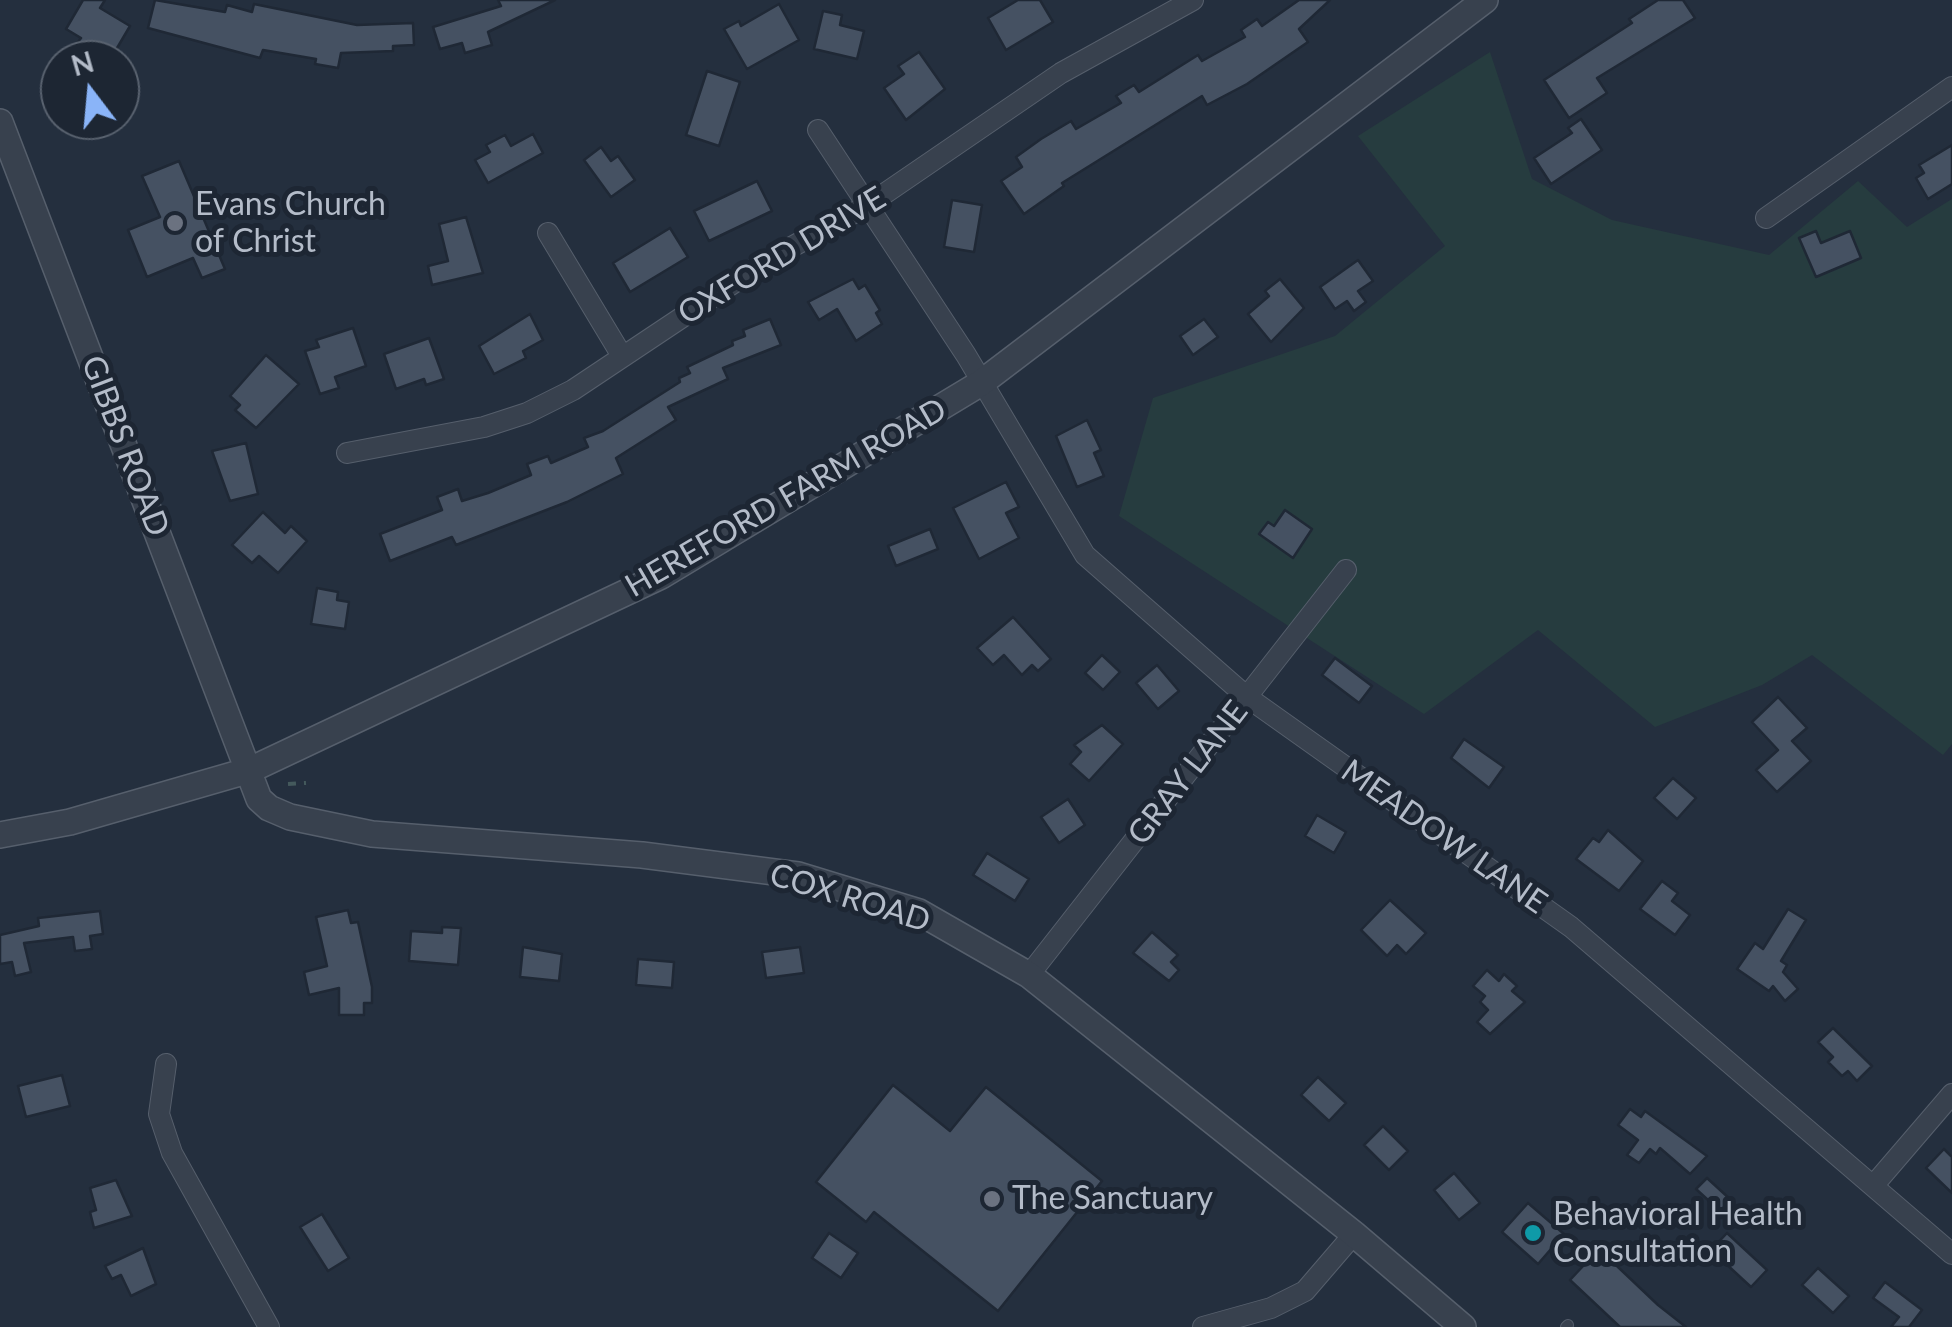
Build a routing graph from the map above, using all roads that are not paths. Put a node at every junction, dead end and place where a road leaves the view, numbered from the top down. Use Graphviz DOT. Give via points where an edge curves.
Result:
graph roads {
  1 [pos="1194,0"];
  2 [pos="1485,0"];
  3 [pos="1153,10"];
  4 [pos="1952,87"];
  5 [pos="0,122"];
  6 [pos="818,130"];
  7 [pos="868,206"];
  8 [pos="1766,218"];
  9 [pos="548,233"];
  10 [pos="622,356"];
  11 [pos="982,384"];
  12 [pos="346,453"];
  13 [pos="1346,570"];
  14 [pos="1247,697"];
  15 [pos="250,770"];
  16 [pos="0,836"];
  17 [pos="1029,975"];
  18 [pos="166,1064"];
  19 [pos="1952,1094"];
  20 [pos="1873,1186"];
  21 [pos="1354,1234"];
  22 [pos="1952,1254"];
  23 [pos="269,1327"];
  24 [pos="1203,1327"];
  25 [pos="1463,1327"];
  1 -- 3 [label="street, OXFORD DRIVE"];
  2 -- 11 [label="street, HEREFORD FARM ROAD"];
  3 -- 7 [label="street, OXFORD DRIVE"];
  4 -- 8 [label="street"];
  5 -- 15 [label="street, GIBBS ROAD"];
  6 -- 7 [label="street, MEADOW LANE"];
  7 -- 10 [label="street, OXFORD DRIVE" via="768,260"];
  7 -- 11 [label="street, MEADOW LANE"];
  9 -- 10 [label="street"];
  10 -- 12 [label="street, OXFORD DRIVE" via="527,413"];
  11 -- 14 [label="street, MEADOW LANE" via="1085,555"];
  11 -- 15 [label="street, HEREFORD FARM ROAD" via="662,576"];
  13 -- 14 [label="street, GRAY LANE"];
  14 -- 17 [label="street, GRAY LANE"];
  14 -- 20 [label="street, MEADOW LANE" via="1571,927"];
  15 -- 16 [label="street, HEREFORD FARM ROAD"];
  15 -- 17 [label="street, COX ROAD" via="258,799 269,808 337,828 798,875 918,912"];
  17 -- 21 [label="street, COX ROAD"];
  18 -- 23 [label="street" via="159,1114 172,1153"];
  19 -- 20 [label="street"];
  20 -- 22 [label="street, MEADOW LANE"];
  21 -- 24 [label="street" via="1305,1291 1272,1308"];
  21 -- 25 [label="street, COX ROAD"];
}
